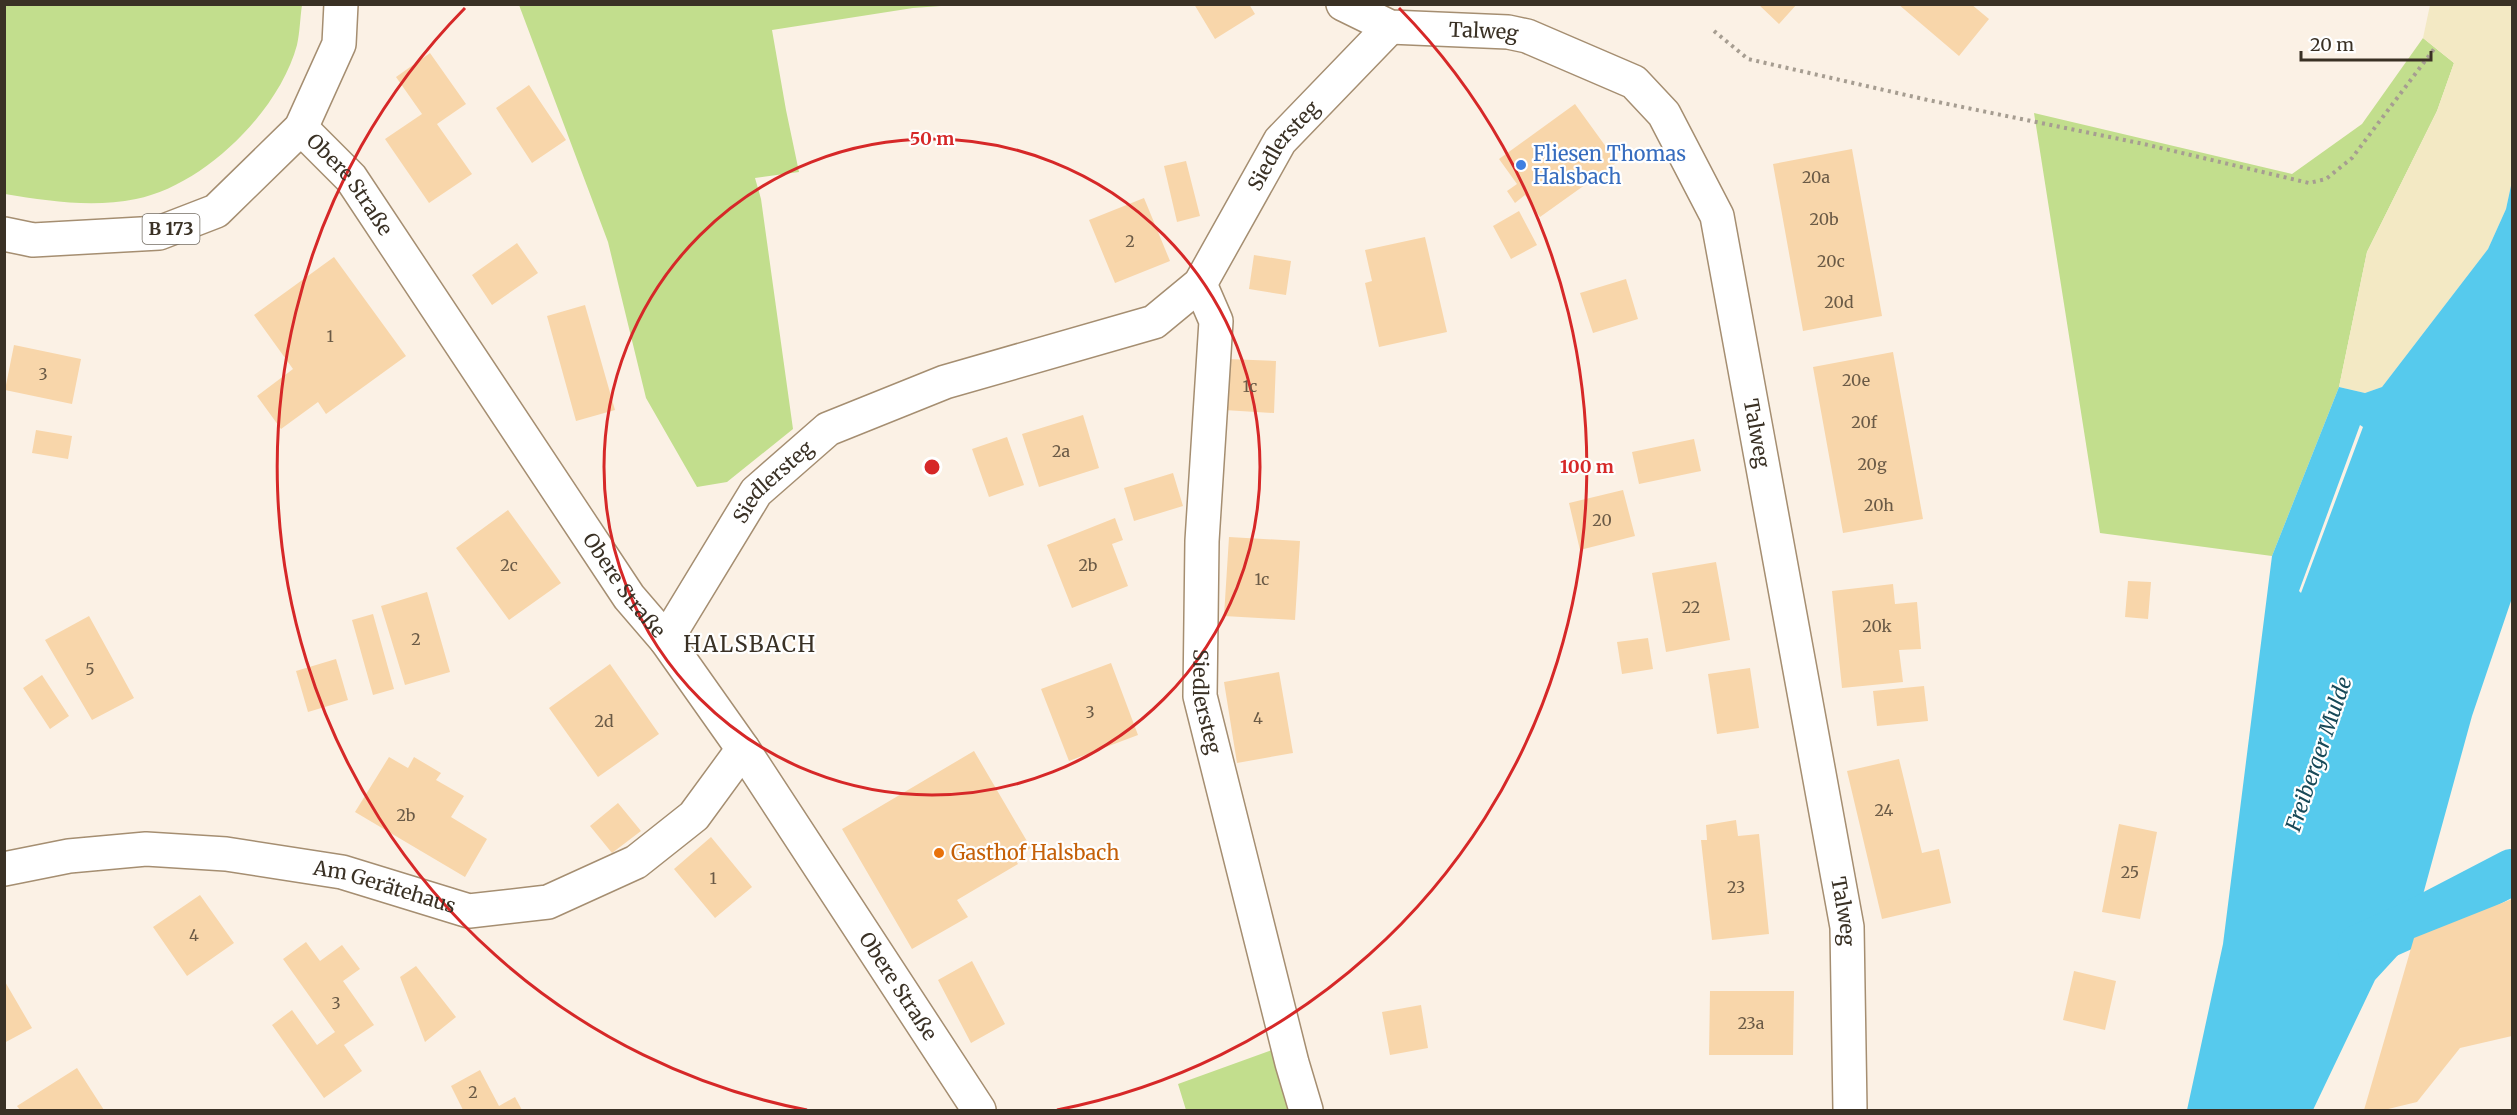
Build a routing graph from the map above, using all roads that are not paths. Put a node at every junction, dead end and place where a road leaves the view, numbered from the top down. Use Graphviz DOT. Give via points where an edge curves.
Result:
graph roads {
  1 [pos="341,4"];
  2 [pos="1343,4"];
  3 [pos="1390,27"];
  4 [pos="301,128"];
  5 [pos="4,234"];
  6 [pos="1200,284"];
  7 [pos="666,640"];
  8 [pos="743,749"];
  9 [pos="4,869"];
  10 [pos="979,1110"];
  11 [pos="1306,1110"];
  12 [pos="1850,1110"];
  1 -- 4 [label="street, B 173 / B 173" via="339,44"];
  2 -- 3 [label="street, Talweg"];
  3 -- 6 [label="street, Siedlersteg" via="1280,141"];
  3 -- 12 [label="street, Talweg" via="1527,36 1634,82 1664,114 1717,216 1847,927"];
  4 -- 5 [label="street, B 173 / B 173" via="216,211 159,233 33,240"];
  4 -- 7 [label="street, Obere Straße" via="351,178 629,597"];
  6 -- 7 [label="street, Siedlersteg" via="1154,322 945,382 828,429 756,492"];
  6 -- 11 [label="street, Siedlersteg" via="1216,321 1202,541 1200,696"];
  7 -- 8 [label="street, Obere Straße"];
  8 -- 9 [label="street, Am Gerätehaus" via="694,816 636,862 548,903 469,911 342,872 226,854 156,849 69,856"];
  8 -- 10 [label="street, Obere Straße"];
}
